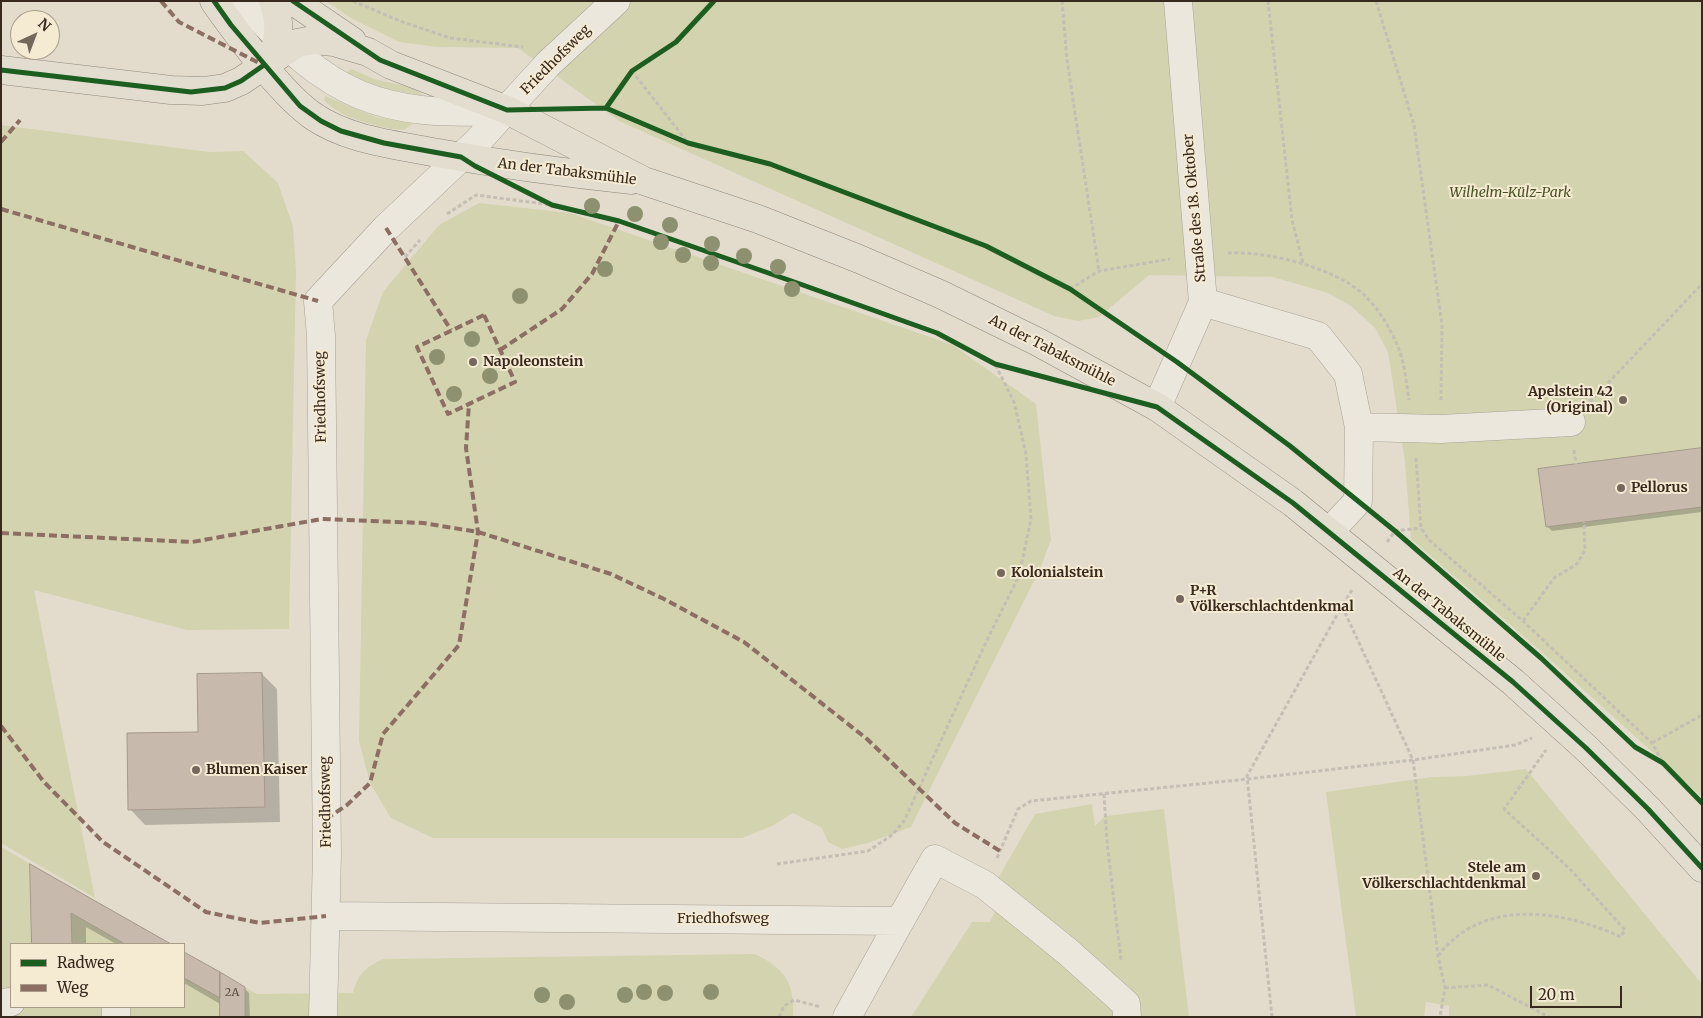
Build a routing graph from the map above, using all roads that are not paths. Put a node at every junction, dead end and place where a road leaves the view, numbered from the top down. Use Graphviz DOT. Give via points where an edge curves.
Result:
graph roads {
  1 [pos="214,1"];
  2 [pos="244,1"];
  3 [pos="272,1"];
  4 [pos="293,1"];
  5 [pos="616,1"];
  6 [pos="1178,1"];
  7 [pos="283,43"];
  8 [pos="368,52"];
  9 [pos="264,65"];
  10 [pos="1,70"];
  11 [pos="507,110"];
  12 [pos="461,157"];
  13 [pos="644,181"];
  14 [pos="1203,302"];
  15 [pos="1157,406"];
  16 [pos="1571,422"];
  17 [pos="1359,427"];
  18 [pos="1329,532"];
  19 [pos="1702,868"];
  20 [pos="326,916"];
  21 [pos="900,921"];
  22 [pos="323,1005"];
  23 [pos="1126,1010"];
  24 [pos="848,1016"];
  1 -- 9 [label="main road, An der Tabaksmühle"];
  2 -- 7 [label="street"];
  3 -- 7 [label="main road"];
  4 -- 8 [label="main road"];
  5 -- 11 [label="street, Friedhofsweg" via="548,64"];
  6 -- 14 [label="street, Straße des 18. Oktober"];
  7 -- 8 [label="main road, An der Tabaksmühle" via="321,40"];
  7 -- 9 [label="main road, An der Tabaksmühle"];
  7 -- 11 [label="street" via="336,84 383,103 452,113"];
  8 -- 11 [label="main road, An der Tabaksmühle" via="391,65"];
  9 -- 10 [label="main road, An der Tabaksmühle" via="225,88 191,92"];
  9 -- 12 [label="main road, An der Tabaksmühle" via="300,106 341,131 375,141"];
  11 -- 12 [label="street, Friedhofsweg"];
  11 -- 13 [label="main road, An der Tabaksmühle"];
  12 -- 13 [label="main road, An der Tabaksmühle" via="570,174"];
  12 -- 20 [label="street, Friedhofsweg" via="386,228 318,301"];
  13 -- 15 [label="main road, An der Tabaksmühle" via="767,223 931,290 1036,341"];
  14 -- 15 [label="street, Straße des 18. Oktober"];
  14 -- 17 [label="street" via="1318,336 1348,374"];
  15 -- 18 [label="main road, An der Tabaksmühle"];
  16 -- 17 [label="street" via="1440,429"];
  17 -- 18 [label="street" via="1358,501"];
  18 -- 19 [label="main road, An der Tabaksmühle" via="1513,682 1563,727 1648,809"];
  20 -- 21 [label="street, Friedhofsweg"];
  20 -- 22 [label="street, Friedhofsweg"];
  21 -- 23 [label="street" via="934,859 985,885 1067,951"];
  21 -- 24 [label="street"];
}
